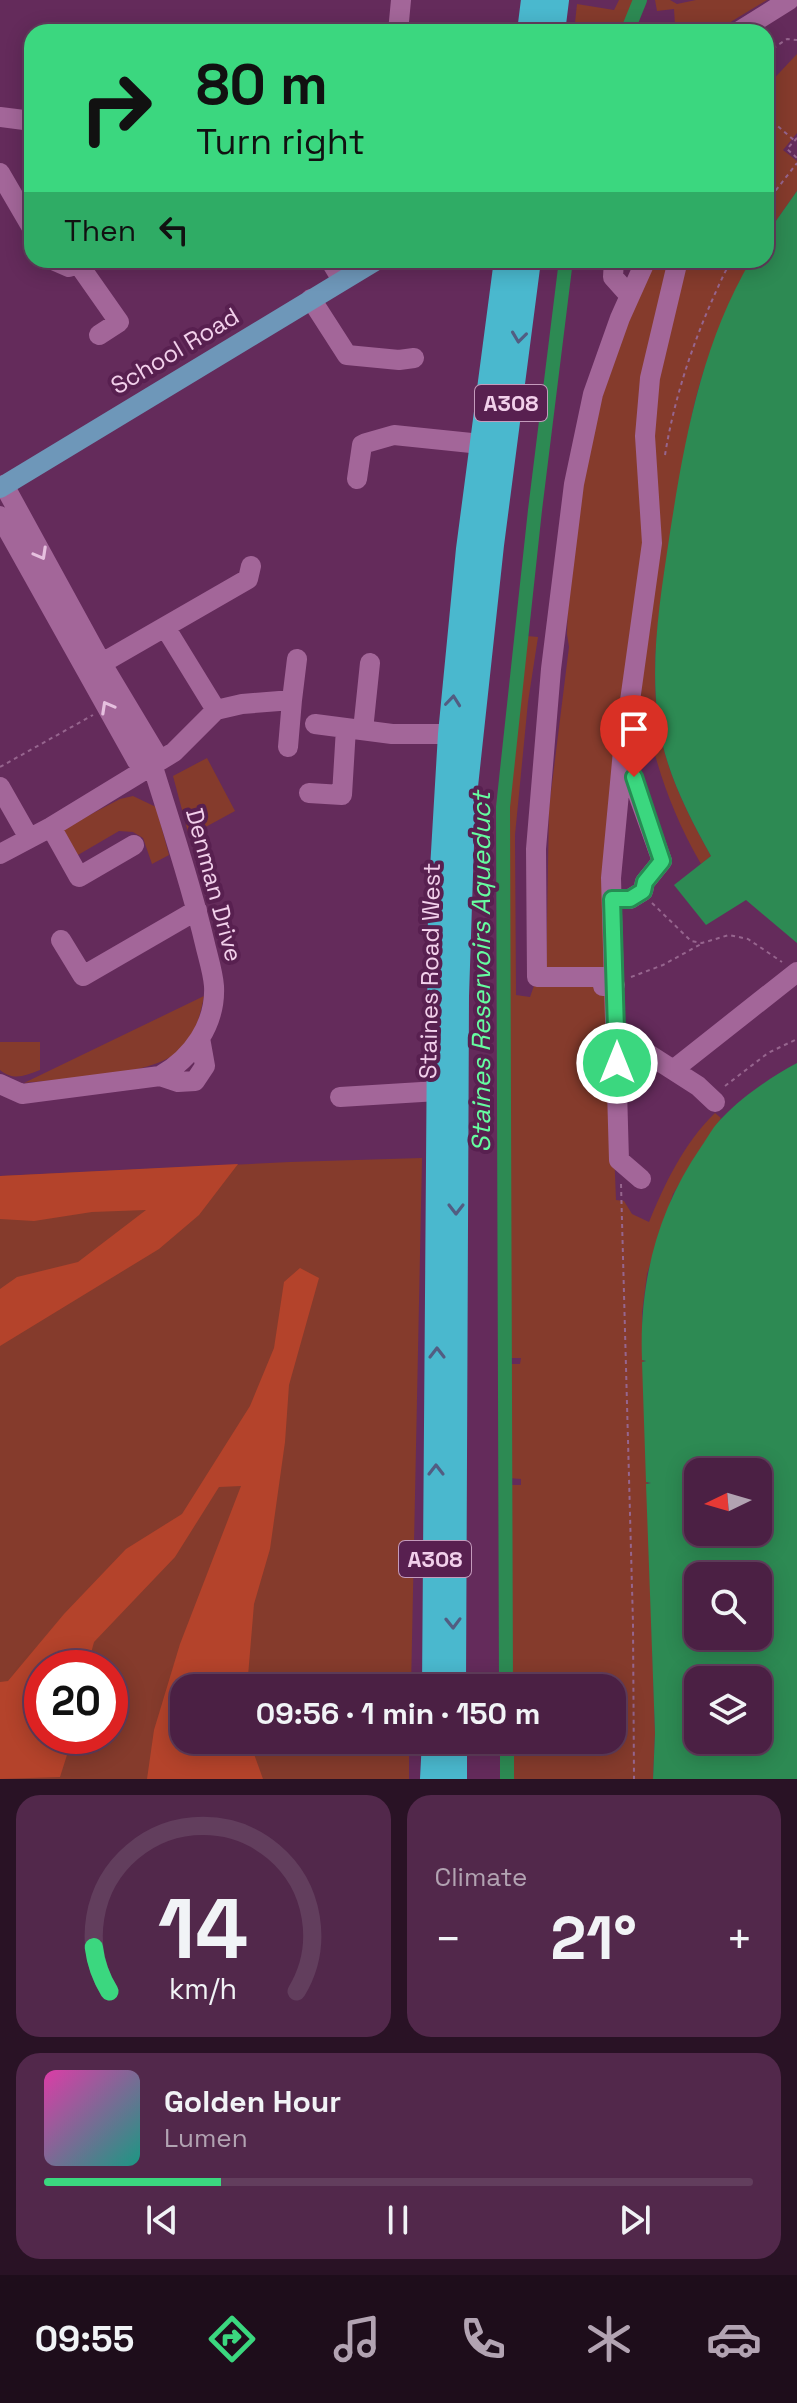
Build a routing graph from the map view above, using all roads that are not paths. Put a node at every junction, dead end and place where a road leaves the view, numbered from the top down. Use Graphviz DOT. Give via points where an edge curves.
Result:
graph roads {
  1 [pos="401,0"];
  2 [pos="533,0"];
  3 [pos="557,0"];
  4 [pos="789,0"];
  5 [pos="399,24"];
  6 [pos="530,24"];
  7 [pos="554,24"];
  8 [pos="751,24"];
  9 [pos="0,117"];
  10 [pos="24,120"];
  11 [pos="0,173"];
  12 [pos="24,210"];
  13 [pos="87,268"];
  14 [pos="335,268"];
  15 [pos="363,268"];
  16 [pos="505,268"];
  17 [pos="528,268"];
  18 [pos="614,268"];
  19 [pos="642,268"];
  20 [pos="676,268"];
  21 [pos="342,280"];
  22 [pos="630,296"];
  23 [pos="311,299"];
  24 [pos="99,335"];
  25 [pos="414,358"];
  26 [pos="481,444"];
  27 [pos="357,479"];
  28 [pos="2,486"];
  29 [pos="0,516"];
  30 [pos="251,566"];
  31 [pos="165,627"];
  32 [pos="297,659"];
  33 [pos="370,663"];
  34 [pos="95,668"];
  35 [pos="292,700"];
  36 [pos="216,710"];
  37 [pos="315,724"];
  38 [pos="355,729"];
  39 [pos="450,734"];
  40 [pos="288,747"];
  41 [pos="623,751"];
  42 [pos="153,767"];
  43 [pos="0,787"];
  44 [pos="309,793"];
  45 [pos="51,827"];
  46 [pos="29,838"];
  47 [pos="134,845"];
  48 [pos="0,854"];
  49 [pos="612,899"];
  50 [pos="197,910"];
  51 [pos="61,940"];
  52 [pos="791,968"];
  53 [pos="615,984"];
  54 [pos="617,1034"];
  55 [pos="673,1070"];
  56 [pos="0,1084"];
  57 [pos="438,1091"];
  58 [pos="22,1094"];
  59 [pos="340,1096"];
  60 [pos="0,1098"];
  61 [pos="712,1100"];
  62 [pos="631,1181"];
  63 [pos="434,1674"];
  64 [pos="454,1674"];
  65 [pos="433,1754"];
  66 [pos="455,1754"];
  67 [pos="432,1779"];
  68 [pos="455,1779"];
  1 -- 5 [label="street"];
  2 -- 6 [label="highway"];
  3 -- 7 [label="highway"];
  4 -- 8 [label="street"];
  9 -- 10 [label="street"];
  11 -- 12 [label="street"];
  13 -- 24 [label="street" via="119,322"];
  14 -- 21 [label="street"];
  15 -- 21 [label="main road, School Road"];
  16 -- 26 [label="highway, Staines Road West / A308"];
  17 -- 64 [label="highway, Staines Road West / A308, one-way" via="461,844"];
  18 -- 22 [label="street" via="613,277"];
  19 -- 22 [label="street"];
  20 -- 41 [label="street" via="650,378 645,436 652,543"];
  21 -- 23 [label="main road, School Road"];
  22 -- 53 [label="street" via="593,394 574,484 536,849 537,977 603,977 603,986"];
  23 -- 25 [label="street" via="347,355"];
  23 -- 28 [label="main road, School Road"];
  26 -- 27 [label="street" via="394,435 362,445"];
  39 -- 26 [label="highway, Staines Road West / A308, one-way"];
  28 -- 34 [label="street, Denman Drive, one-way"];
  29 -- 34 [label="street, Denman Drive"];
  30 -- 31 [label="street" via="248,579"];
  31 -- 34 [label="street"];
  31 -- 36 [label="street"];
  32 -- 35 [label="street"];
  33 -- 38 [label="street"];
  34 -- 42 [label="street, Denman Drive" via="156,754"];
  42 -- 34 [label="street, Denman Drive, one-way" via="137,761 107,707"];
  35 -- 36 [label="street"];
  35 -- 40 [label="street"];
  36 -- 42 [label="street"];
  37 -- 38 [label="street"];
  38 -- 39 [label="street"];
  38 -- 44 [label="street" via="342,795"];
  39 -- 57 [label="highway, Staines Road West / A308" via="440,903"];
  41 -- 49 [label="street"];
  41 -- 49 [label="street" via="662,861 643,891 630,899"];
  42 -- 45 [label="street"];
  42 -- 50 [label="street, Denman Drive"];
  43 -- 46 [label="street"];
  45 -- 46 [label="street"];
  45 -- 47 [label="street" via="79,877"];
  46 -- 48 [label="street"];
  49 -- 53 [label="street"];
  50 -- 51 [label="street" via="83,976"];
  50 -- 58 [label="street, Denman Drive" via="214,986 208,1024 176,1067 160,1076"];
  52 -- 55 [label="street"];
  53 -- 54 [label="street"];
  54 -- 55 [label="street"];
  54 -- 62 [label="street" via="619,1160"];
  55 -- 61 [label="street"];
  56 -- 58 [label="street"];
  57 -- 59 [label="street"];
  63 -- 57 [label="highway, Staines Road West / A308, one-way"];
  58 -- 60 [label="street, Denman Drive"];
  65 -- 67 [label="highway"];
  66 -- 68 [label="highway"];
}
